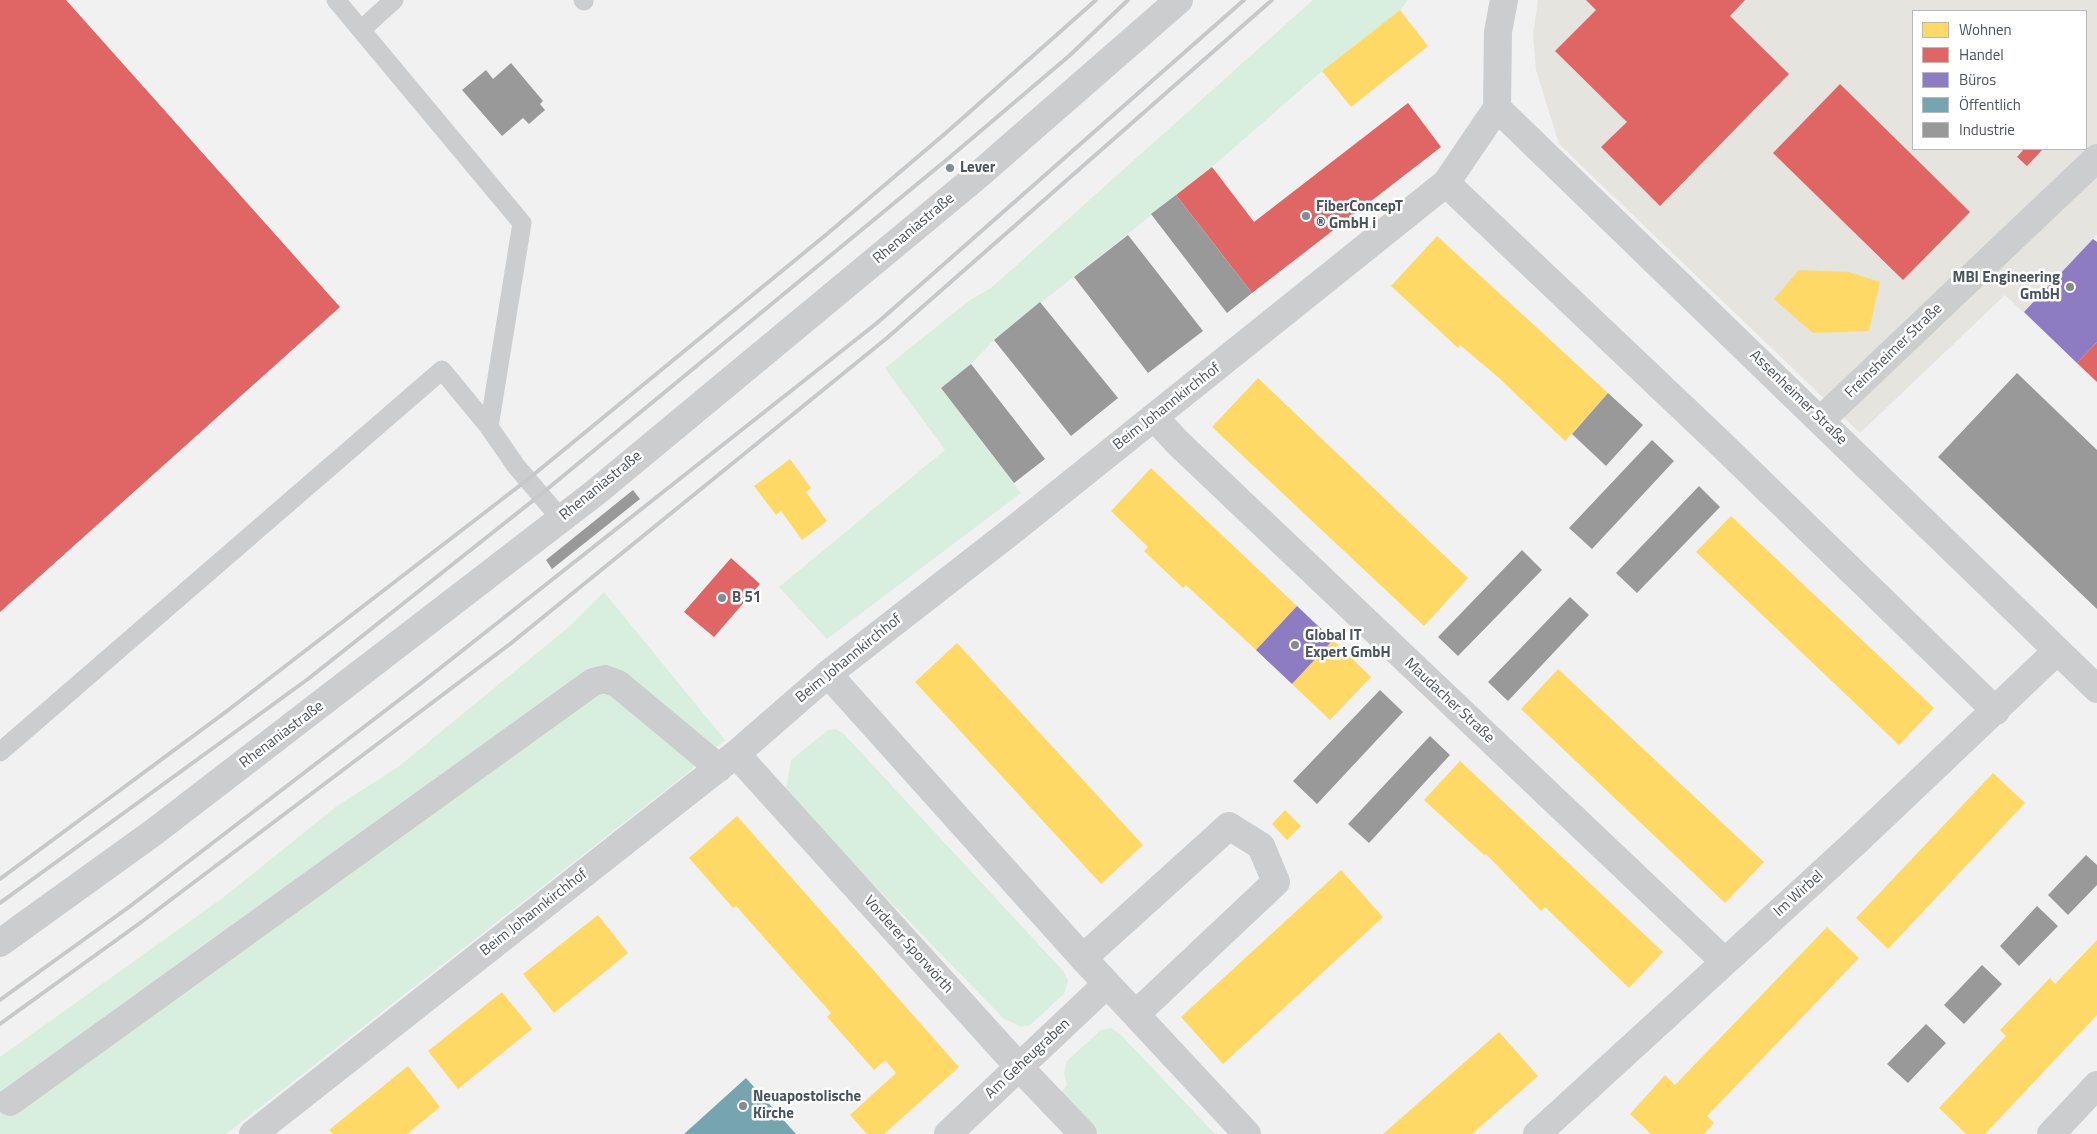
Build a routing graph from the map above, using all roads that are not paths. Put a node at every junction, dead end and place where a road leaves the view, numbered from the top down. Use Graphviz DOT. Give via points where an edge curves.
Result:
graph roads {
  1 [pos="336,0"];
  2 [pos="394,0"];
  3 [pos="1179,0"];
  4 [pos="1504,0"];
  5 [pos="361,30"];
  6 [pos="1497,108"];
  7 [pos="2097,158"];
  8 [pos="1446,183"];
  9 [pos="1154,417"];
  10 [pos="1821,420"];
  11 [pos="489,427"];
  12 [pos="561,519"];
  13 [pos="2057,651"];
  14 [pos="828,674"];
  15 [pos="2097,689"];
  16 [pos="1996,710"];
  17 [pos="0,752"];
  18 [pos="727,761"];
  19 [pos="0,943"];
  20 [pos="1083,958"];
  21 [pos="1724,961"];
  22 [pos="1107,984"];
  23 [pos="1136,1014"];
  24 [pos="1020,1068"];
  25 [pos="2097,1085"];
  26 [pos="10,1102"];
  27 [pos="253,1134"];
  28 [pos="948,1134"];
  29 [pos="1083,1134"];
  30 [pos="1248,1134"];
  31 [pos="1537,1134"];
  32 [pos="2051,1134"];
  1 -- 5 [label="lane"];
  2 -- 5 [label="lane"];
  3 -- 12 [label="street, Rhenaniastraße" via="976,177"];
  4 -- 6 [label="street" via="1498,32"];
  5 -- 11 [label="lane" via="522,223"];
  6 -- 8 [label="street, Beim Johannkirchhof"];
  6 -- 10 [label="street, Assenheimer Straße"];
  7 -- 10 [label="street, Freinsheimer Straße"];
  8 -- 9 [label="street, Beim Johannkirchhof"];
  8 -- 16 [label="street"];
  9 -- 14 [label="street, Beim Johannkirchhof"];
  9 -- 21 [label="street, Maudacher Straße"];
  10 -- 13 [label="street, Assenheimer Straße"];
  11 -- 12 [label="lane" via="516,466"];
  11 -- 17 [label="lane" via="442,370"];
  12 -- 19 [label="street, Rhenaniastraße" via="154,832"];
  13 -- 15 [label="street, Assenheimer Straße"];
  13 -- 16 [label="street, Im Wirbel"];
  14 -- 18 [label="street, Beim Johannkirchhof"];
  14 -- 20 [label="street"];
  16 -- 21 [label="street, Im Wirbel"];
  18 -- 24 [label="street, Vorderer Sporwörth"];
  18 -- 26 [label="street, Vorderer Sporwörth" via="618,684 605,679 593,682"];
  18 -- 27 [label="street, Beim Johannkirchhof"];
  20 -- 22 [label="street"];
  20 -- 23 [label="street" via="1229,826 1261,846 1276,882"];
  21 -- 31 [label="street, Im Wirbel"];
  22 -- 23 [label="street"];
  22 -- 24 [label="street, Am Geheugraben"];
  23 -- 30 [label="street"];
  24 -- 28 [label="street, Am Geheugraben"];
  24 -- 29 [label="street, Vorderer Sporwörth"];
  25 -- 32 [label="street"];
}
